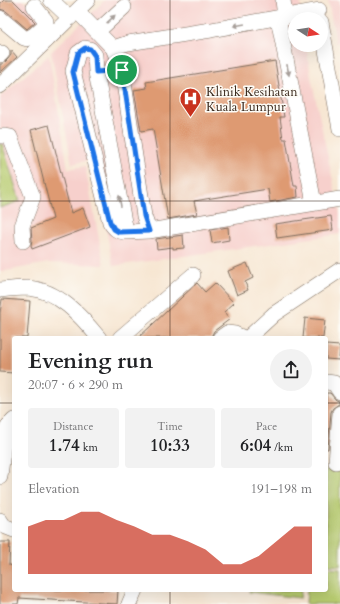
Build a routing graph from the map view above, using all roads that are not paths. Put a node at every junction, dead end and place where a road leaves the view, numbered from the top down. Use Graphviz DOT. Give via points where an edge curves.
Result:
graph roads {
  1 [pos="51,0"];
  2 [pos="88,0"];
  3 [pos="282,0"];
  4 [pos="33,2"];
  5 [pos="124,7"];
  6 [pos="74,14"];
  7 [pos="288,16"];
  8 [pos="282,17"];
  9 [pos="0,18"];
  10 [pos="98,31"];
  11 [pos="38,40"];
  12 [pos="113,48"];
  13 [pos="326,52"];
  14 [pos="122,70"];
  15 [pos="96,72"];
  16 [pos="0,86"];
  17 [pos="340,129"];
  18 [pos="0,136"];
  19 [pos="340,199"];
  20 [pos="314,203"];
  21 [pos="149,231"];
  22 [pos="127,232"];
  23 [pos="23,241"];
  24 [pos="340,270"];
  25 [pos="193,275"];
  26 [pos="0,290"];
  27 [pos="93,336"];
  28 [pos="124,336"];
  29 [pos="223,336"];
  30 [pos="240,336"];
  31 [pos="250,336"];
  32 [pos="328,382"];
  33 [pos="340,392"];
  34 [pos="340,413"];
  35 [pos="12,422"];
  36 [pos="339,440"];
  37 [pos="334,461"];
  38 [pos="0,477"];
  39 [pos="0,520"];
  40 [pos="12,529"];
  41 [pos="134,592"];
  42 [pos="129,604"];
  1 -- 6 [label="street"];
  2 -- 6 [label="street"];
  3 -- 8 [label="street"];
  4 -- 11 [label="street" via="46,21"];
  10 -- 5 [label="street, one-way"];
  6 -- 10 [label="street"];
  6 -- 11 [label="street"];
  7 -- 8 [label="street"];
  8 -- 12 [label="street, one-way" via="128,43"];
  8 -- 20 [label="street, one-way"];
  9 -- 11 [label="street" via="24,38"];
  10 -- 12 [label="street"];
  11 -- 16 [label="street"];
  12 -- 14 [label="street"];
  13 -- 17 [label="street"];
  14 -- 15 [label="street"];
  14 -- 21 [label="street" via="144,216"];
  22 -- 15 [label="street, one-way"];
  15 -- 22 [label="street" via="95,56 90,49 85,48 78,53 73,72 110,222 119,232"];
  18 -- 23 [label="street" via="10,137 33,197 22,226"];
  19 -- 20 [label="street"];
  20 -- 21 [label="street"];
  21 -- 22 [label="street"];
  24 -- 31 [label="street" via="274,314"];
  25 -- 28 [label="street"];
  26 -- 27 [label="street" via="29,288 46,292 66,303"];
  29 -- 30 [label="street" via="227,333"];
  32 -- 33 [label="street" via="334,383"];
  34 -- 36 [label="street"];
  35 -- 38 [label="street" via="5,434"];
  36 -- 37 [label="street"];
  39 -- 40 [label="street" via="4,526"];
  41 -- 42 [label="street"];
}
